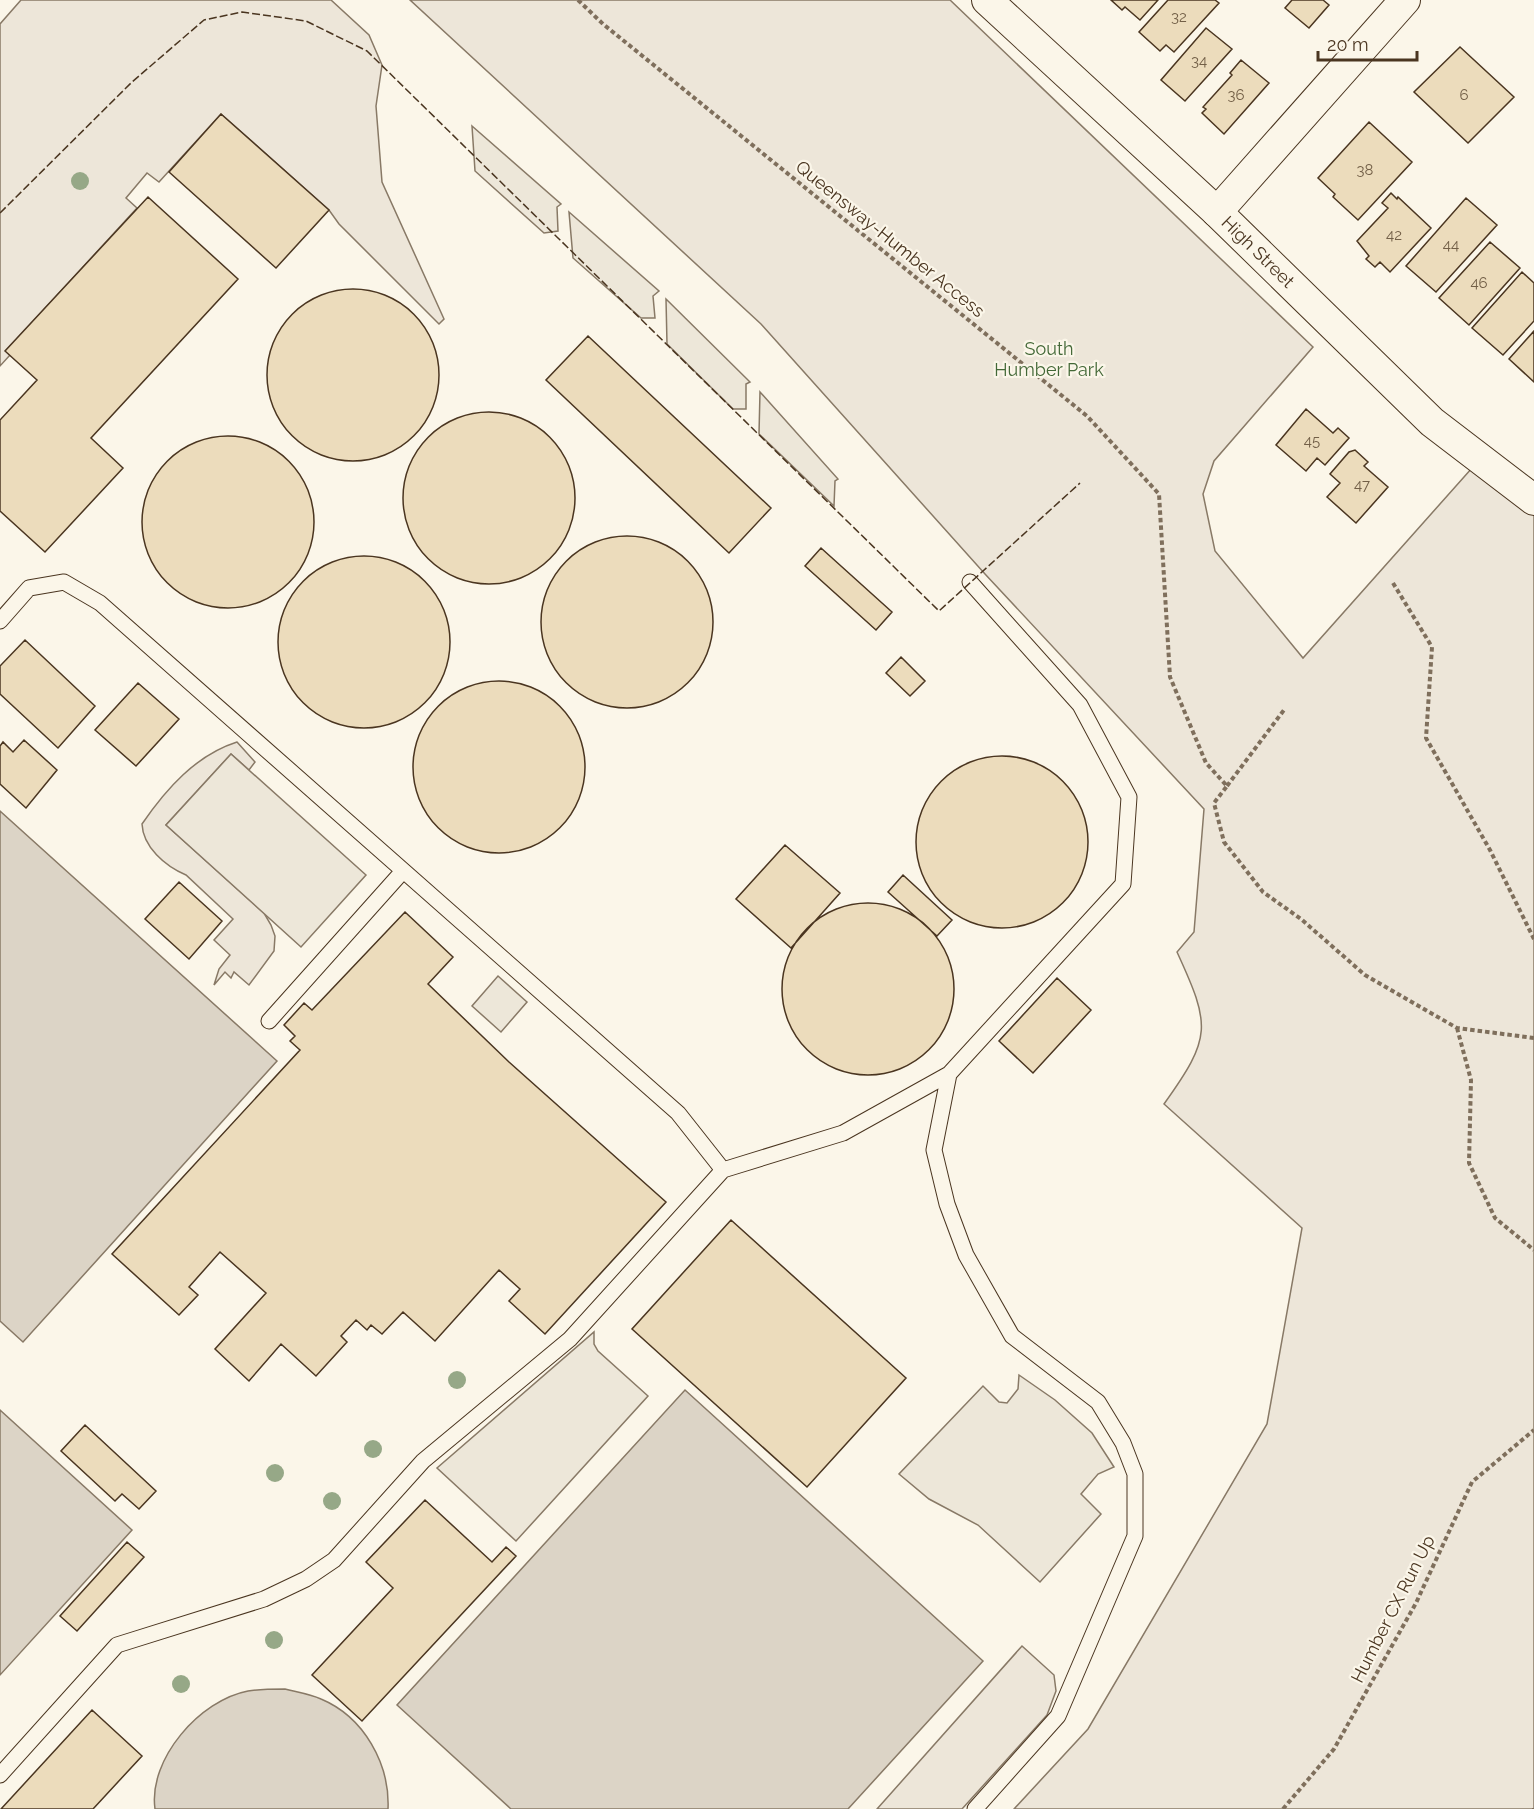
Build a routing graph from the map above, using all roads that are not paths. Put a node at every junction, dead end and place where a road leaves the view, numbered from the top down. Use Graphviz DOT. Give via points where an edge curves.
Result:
graph roads {
  1 [pos="987,0"];
  2 [pos="1405,0"];
  3 [pos="1217,212"];
  4 [pos="1534,500"];
  5 [pos="970,582"];
  6 [pos="0,621"];
  7 [pos="403,872"];
  8 [pos="268,1022"];
  9 [pos="949,1074"];
  10 [pos="723,1170"];
  11 [pos="0,1776"];
  12 [pos="975,1809"];
  1 -- 3 [label="street, High Street"];
  2 -- 3 [label="street"];
  3 -- 4 [label="street, High Street" via="1432,422"];
  5 -- 9 [label="lane" via="1080,705 1130,797 1123,884"];
  6 -- 7 [label="lane" via="29,588 64,582 100,603"];
  7 -- 8 [label="lane"];
  7 -- 10 [label="lane" via="678,1113"];
  9 -- 10 [label="lane" via="843,1133"];
  9 -- 12 [label="lane" via="934,1150 947,1204 966,1255 1012,1336 1098,1402 1123,1443 1135,1474 1135,1536 1058,1716"];
  10 -- 11 [label="lane" via="570,1339 423,1461 333,1560 306,1579 264,1599 117,1645"];
}
